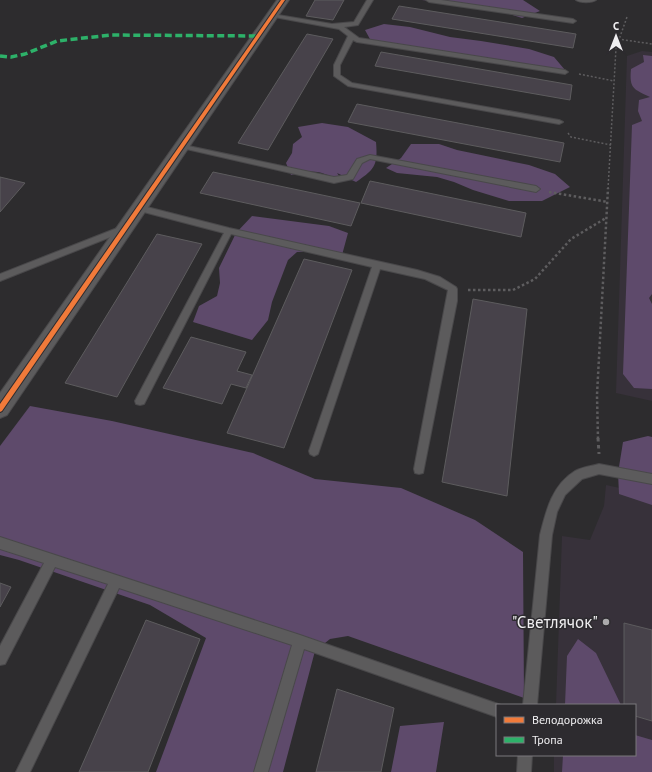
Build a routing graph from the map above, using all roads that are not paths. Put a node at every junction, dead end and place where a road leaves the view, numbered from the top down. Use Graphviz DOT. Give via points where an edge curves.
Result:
graph roads {
  1 [pos="283,0"];
  2 [pos="370,0"];
  3 [pos="429,0"];
  4 [pos="579,0"];
  5 [pos="593,0"];
  6 [pos="272,16"];
  7 [pos="573,22"];
  8 [pos="332,26"];
  9 [pos="351,37"];
  10 [pos="565,72"];
  11 [pos="559,122"];
  12 [pos="182,146"];
  13 [pos="536,189"];
  14 [pos="139,208"];
  15 [pos="125,228"];
  16 [pos="229,231"];
  17 [pos="377,265"];
  18 [pos="0,278"];
  19 [pos="140,401"];
  20 [pos="0,408"];
  21 [pos="314,451"];
  22 [pos="419,469"];
  23 [pos="652,479"];
  24 [pos="0,543"];
  25 [pos="52,560"];
  26 [pos="116,580"];
  27 [pos="300,640"];
  28 [pos="0,659"];
  29 [pos="530,704"];
  30 [pos="496,710"];
  31 [pos="525,756"];
  32 [pos="23,772"];
  33 [pos="261,772"];
  34 [pos="524,772"];
  1 -- 6 [label="street"];
  2 -- 8 [label="lane" via="356,24"];
  3 -- 7 [label="lane"];
  4 -- 5 [label="lane"];
  6 -- 8 [label="lane"];
  6 -- 12 [label="street"];
  8 -- 9 [label="lane" via="341,28"];
  9 -- 10 [label="lane"];
  9 -- 11 [label="lane" via="337,65 337,76 350,85"];
  12 -- 13 [label="lane" via="334,180 350,177 360,160 370,157"];
  12 -- 14 [label="street"];
  14 -- 15 [label="street"];
  14 -- 16 [label="lane"];
  15 -- 18 [label="lane"];
  15 -- 20 [label="street"];
  16 -- 17 [label="lane"];
  16 -- 19 [label="lane"];
  17 -- 21 [label="lane"];
  17 -- 22 [label="lane" via="431,278 446,283 453,290"];
  23 -- 29 [label="lane" via="599,469 579,475 561,491 551,512 546,535"];
  24 -- 25 [label="lane"];
  25 -- 26 [label="lane"];
  25 -- 28 [label="lane"];
  26 -- 27 [label="lane"];
  26 -- 32 [label="lane"];
  27 -- 30 [label="lane"];
  27 -- 33 [label="lane"];
  31 -- 34 [label="lane"];
}
